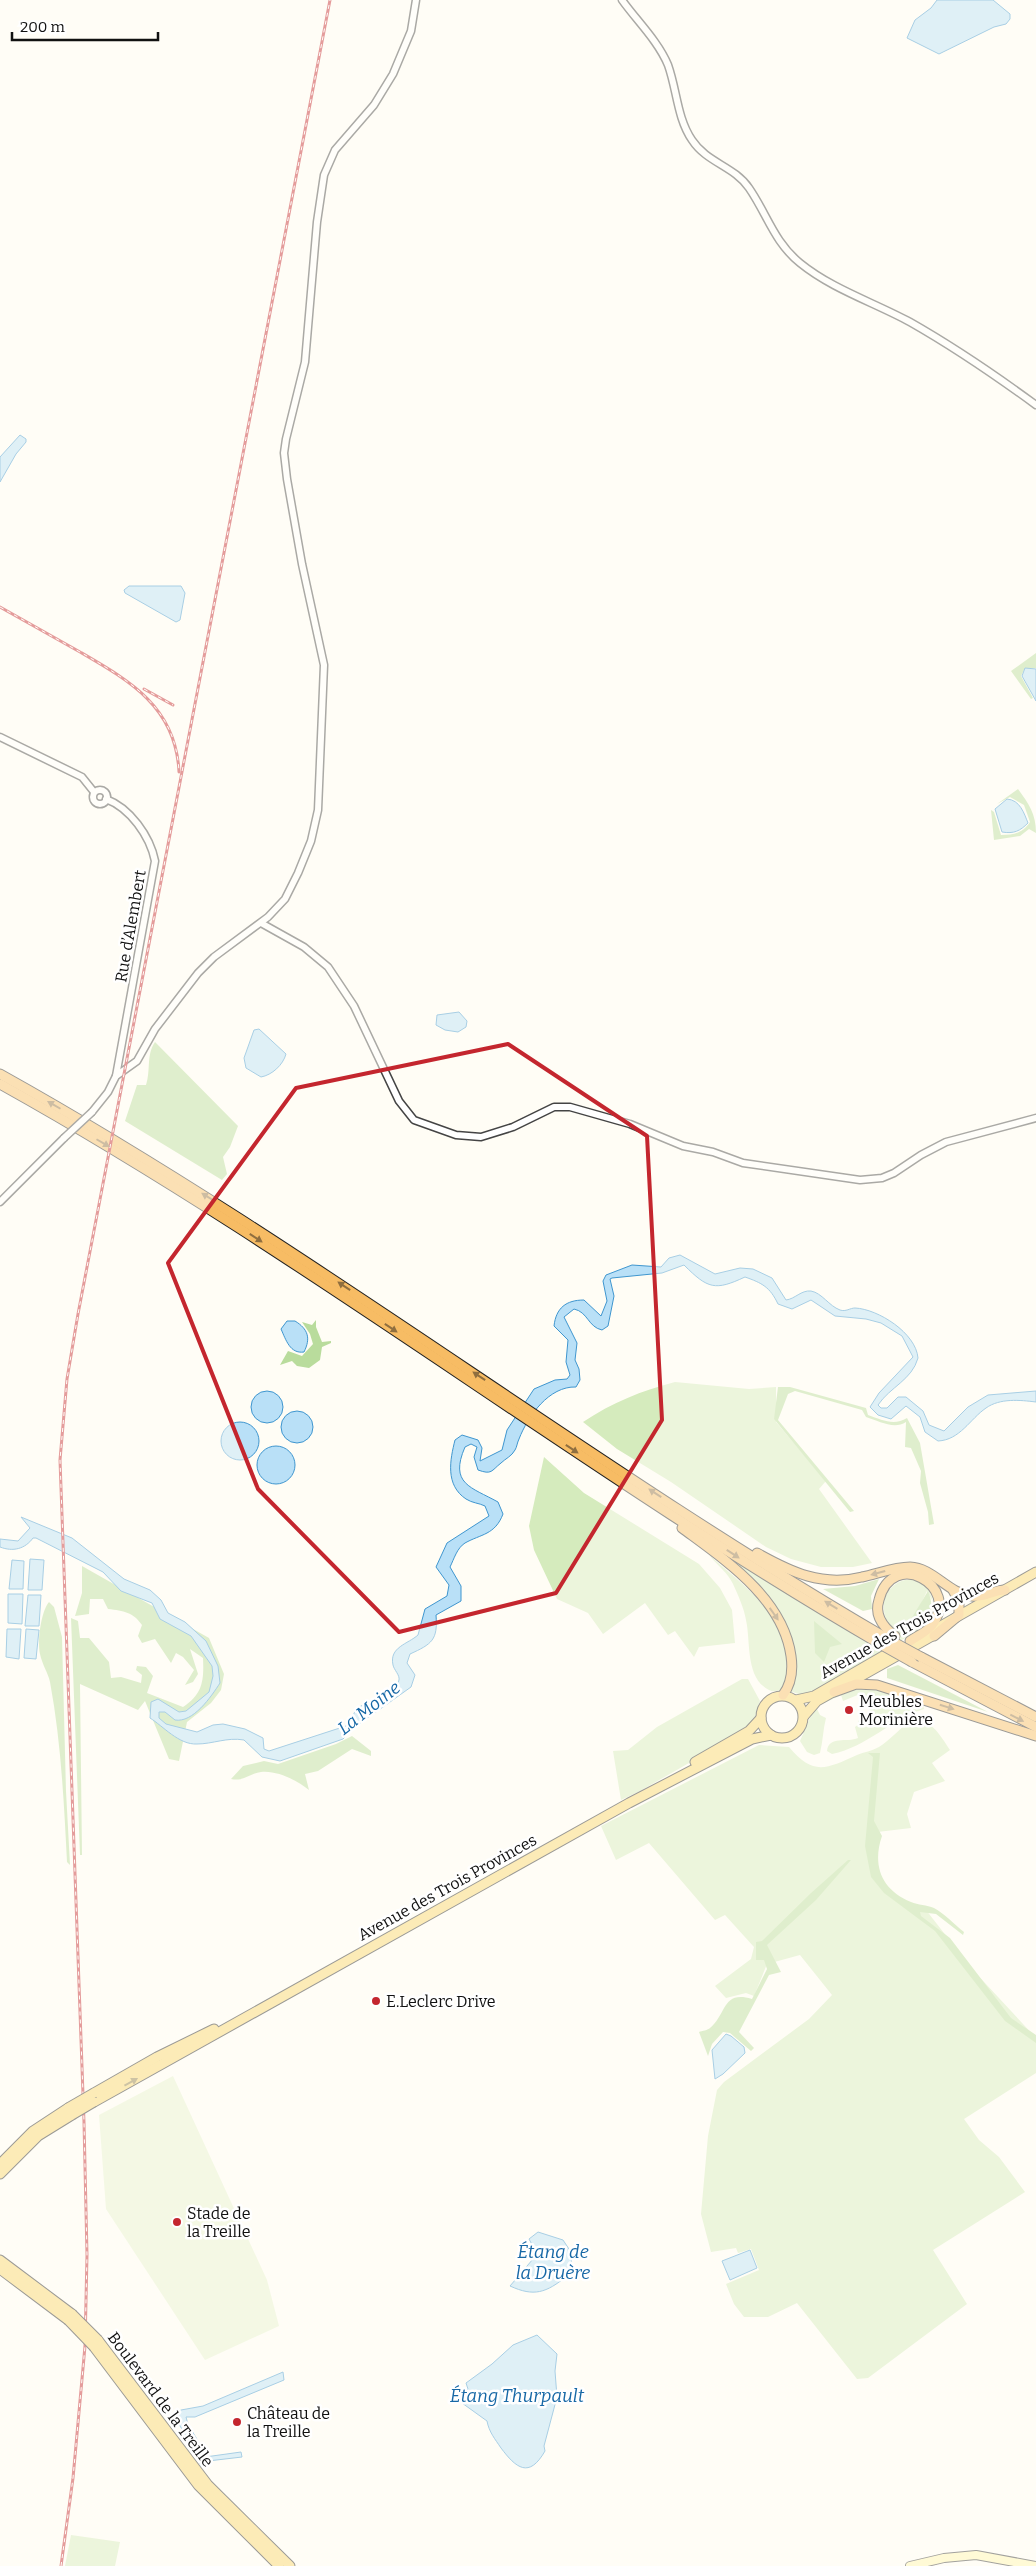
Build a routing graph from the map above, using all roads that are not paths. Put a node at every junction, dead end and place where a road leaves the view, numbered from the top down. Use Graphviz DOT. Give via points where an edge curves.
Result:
graph roads {
  1 [pos="416,0"];
  2 [pos="622,0"];
  3 [pos="1036,405"];
  4 [pos="0,737"];
  5 [pos="94,792"];
  6 [pos="106,799"];
  7 [pos="261,923"];
  8 [pos="0,1074"];
  9 [pos="116,1076"];
  10 [pos="0,1084"];
  11 [pos="1036,1118"];
  12 [pos="0,1202"];
  13 [pos="517,1407"];
  14 [pos="534,1418"];
  15 [pos="663,1509"];
  16 [pos="696,1520"];
  17 [pos="1036,1572"];
  18 [pos="1036,1579"];
  19 [pos="953,1590"];
  20 [pos="1005,1590"];
  21 [pos="959,1615"];
  22 [pos="934,1636"];
  23 [pos="892,1637"];
  24 [pos="910,1641"];
  25 [pos="834,1692"];
  26 [pos="783,1695"];
  27 [pos="796,1700"];
  28 [pos="804,1716"];
  29 [pos="761,1718"];
  30 [pos="1036,1718"];
  31 [pos="1036,1727"];
  32 [pos="771,1735"];
  33 [pos="1036,1736"];
  34 [pos="628,1803"];
  35 [pos="70,2111"];
  36 [pos="0,2164"];
  37 [pos="0,2174"];
  38 [pos="0,2260"];
  39 [pos="0,2269"];
  40 [pos="70,2317"];
  41 [pos="96,2344"];
  42 [pos="279,2566"];
  43 [pos="290,2566"];
  44 [pos="910,2566"];
  45 [pos="1036,2566"];
  1 -- 7 [label="street" via="410,31 394,74 374,105 335,150 327,166 320,195 305,362 284,453 302,564 324,665 318,810 311,841 293,886"];
  2 -- 3 [label="street" via="664,57 690,138 708,158 730,169 744,181 783,246 799,262 818,276 917,326 975,361"];
  4 -- 5 [label="street" via="82,777"];
  5 -- 6 [label="street" via="104,791"];
  5 -- 6 [label="street" via="96,802 102,803"];
  6 -- 9 [label="street, Rue d’Alembert" via="127,811 147,840 155,861"];
  7 -- 9 [label="street" via="214,957 198,973 155,1029 137,1061"];
  7 -- 11 [label="street" via="304,947 332,972 354,1006 405,1110 422,1124 456,1135 491,1135 547,1109 561,1106 630,1124 683,1146 743,1163 874,1180 894,1173 946,1142"];
  13 -- 8 [label="highway, one-way" via="222,1206"];
  9 -- 12 [label="street, bridge" via="92,1112"];
  10 -- 13 [label="highway, one-way" via="229,1220"];
  13 -- 14 [label="highway"];
  14 -- 15 [label="highway, one-way"];
  16 -- 14 [label="highway, one-way"];
  15 -- 26 [label="highway, one-way" via="666,1516 739,1572 776,1617 786,1635 792,1660 790,1683"];
  15 -- 31 [label="highway, one-way, bridge" via="880,1644"];
  19 -- 16 [label="highway, one-way" via="928,1572 910,1567 851,1580 810,1578 703,1520"];
  23 -- 16 [label="highway, one-way"];
  17 -- 20 [label="main road, Avenue des Trois Provinces"];
  18 -- 22 [label="main road, Avenue des Trois Provinces"];
  19 -- 20 [label="highway" via="980,1596"];
  19 -- 21 [label="highway" via="959,1601"];
  20 -- 21 [label="main road, Avenue des Trois Provinces"];
  21 -- 22 [label="highway"];
  21 -- 24 [label="main road, Avenue des Trois Provinces"];
  22 -- 25 [label="main road, Avenue des Trois Provinces"];
  23 -- 24 [label="highway" via="878,1612 882,1588 894,1577 913,1574 936,1592 938,1609 932,1624"];
  23 -- 30 [label="highway, bridge" via="938,1666"];
  24 -- 27 [label="main road, Avenue des Trois Provinces" via="814,1696"];
  25 -- 28 [label="main road, Avenue des Trois Provinces" via="811,1705"];
  25 -- 33 [label="highway, one-way" via="856,1684 876,1685"];
  26 -- 27 [label="main road"];
  26 -- 29 [label="main road" via="769,1700 762,1709"];
  27 -- 28 [label="main road"];
  28 -- 32 [label="main road" via="801,1727 793,1736"];
  29 -- 32 [label="main road"];
  29 -- 34 [label="main road, Avenue des Trois Provinces" via="749,1731"];
  32 -- 34 [label="main road, Avenue des Trois Provinces" via="752,1739"];
  34 -- 35 [label="main road, Avenue des Trois Provinces, bridge" via="280,1998 165,2053"];
  35 -- 36 [label="main road" via="33,2131"];
  35 -- 37 [label="main road" via="38,2136"];
  38 -- 40 [label="main road, Boulevard de la Treille"];
  39 -- 40 [label="main road, Boulevard de la Treille"];
  40 -- 41 [label="main road, Boulevard de la Treille, bridge"];
  41 -- 42 [label="main road, Boulevard de la Treille" via="203,2490"];
  41 -- 43 [label="main road, Boulevard de la Treille" via="208,2485"];
  44 -- 45 [label="main road" via="976,2555"];
}
